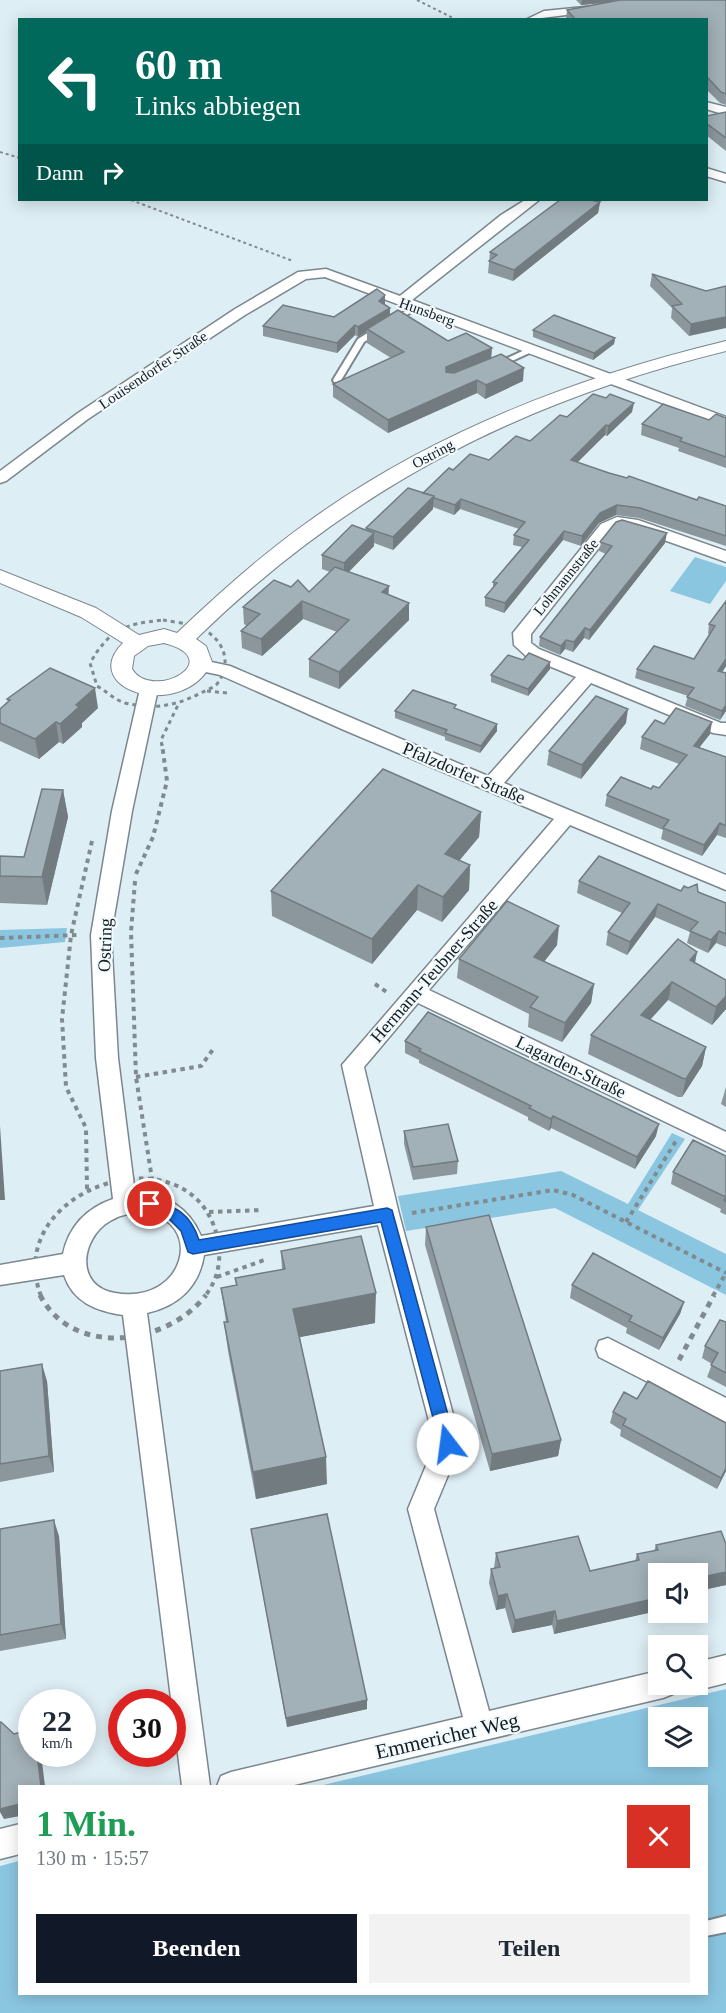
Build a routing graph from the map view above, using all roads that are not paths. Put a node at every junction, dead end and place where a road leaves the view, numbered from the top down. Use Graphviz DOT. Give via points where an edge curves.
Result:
graph roads {
  1 [pos="602,8"];
  2 [pos="535,18"];
  3 [pos="708,106"];
  4 [pos="726,111"];
  5 [pos="708,173"];
  6 [pos="726,178"];
  7 [pos="531,201"];
  8 [pos="312,273"];
  9 [pos="401,302"];
  10 [pos="416,307"];
  11 [pos="726,346"];
  12 [pos="532,350"];
  13 [pos="491,367"];
  14 [pos="609,379"];
  15 [pos="337,380"];
  16 [pos="726,422"];
  17 [pos="0,478"];
  18 [pos="726,557"];
  19 [pos="0,576"];
  20 [pos="197,633"];
  21 [pos="129,636"];
  22 [pos="202,666"];
  23 [pos="587,676"];
  24 [pos="148,698"];
  25 [pos="726,729"];
  26 [pos="492,784"];
  27 [pos="567,816"];
  28 [pos="726,882"];
  29 [pos="416,993"];
  30 [pos="726,1142"];
  31 [pos="125,1204"];
  32 [pos="387,1214"];
  33 [pos="193,1247"];
  34 [pos="73,1263"];
  35 [pos="0,1275"];
  36 [pos="134,1306"];
  37 [pos="608,1349"];
  38 [pos="726,1411"];
  39 [pos="726,1669"];
  40 [pos="708,1674"];
  41 [pos="648,1688"];
  42 [pos="480,1728"];
  43 [pos="196,1785"];
  44 [pos="235,1785"];
  45 [pos="18,1840"];
  46 [pos="0,1844"];
  47 [pos="726,1924"];
  48 [pos="708,1928"];
  1 -- 2 [label="street"];
  3 -- 4 [label="street"];
  5 -- 6 [label="street"];
  7 -- 9 [label="street"];
  8 -- 9 [label="street, Hunsberg" via="326,273"];
  8 -- 17 [label="street, Louisendorfer Straße" via="293,280 231,318 83,416"];
  9 -- 10 [label="street, Hunsberg"];
  10 -- 12 [label="street, Hunsberg"];
  10 -- 15 [label="lane" via="361,341"];
  11 -- 14 [label="street, Ostring"];
  12 -- 13 [label="lane"];
  12 -- 14 [label="street, Hunsberg"];
  14 -- 16 [label="street, Hunsberg"];
  14 -- 20 [label="street, Ostring" via="517,414 378,484 281,552"];
  18 -- 23 [label="street, Lohmannstraße" via="632,524 617,522 607,527 522,633 524,645 533,653"];
  19 -- 21 [label="street" via="73,606"];
  20 -- 21 [label="street"];
  20 -- 22 [label="street" via="194,646 201,655"];
  21 -- 24 [label="street" via="120,665 123,675"];
  22 -- 24 [label="street" via="192,679"];
  22 -- 26 [label="street, Pfalzdorfer Straße" via="224,670"];
  23 -- 25 [label="street, Lohmannstraße"];
  23 -- 26 [label="street"];
  24 -- 31 [label="street, Ostring" via="101,935 107,1058"];
  26 -- 27 [label="street, Pfalzdorfer Straße"];
  27 -- 28 [label="street, Pfalzdorfer Straße"];
  27 -- 29 [label="street, Hermann-Teubner-Straße"];
  29 -- 30 [label="street, Lagarden-Straße"];
  29 -- 32 [label="street, Hermann-Teubner-Straße" via="353,1065"];
  31 -- 33 [label="street" via="150,1204 172,1212 188,1228"];
  31 -- 34 [label="street" via="97,1216 79,1237"];
  32 -- 33 [label="street"];
  32 -- 42 [label="street" via="448,1444 421,1509"];
  33 -- 36 [label="street" via="190,1269 177,1287 157,1301"];
  34 -- 35 [label="street"];
  34 -- 36 [label="street" via="79,1281 92,1296 111,1305"];
  36 -- 43 [label="street"];
  37 -- 38 [label="street"];
  39 -- 40 [label="street"];
  41 -- 42 [label="street, Emmericher Weg"];
  42 -- 44 [label="street, Emmericher Weg"];
  45 -- 46 [label="street"];
  47 -- 48 [label="lane"];
}
